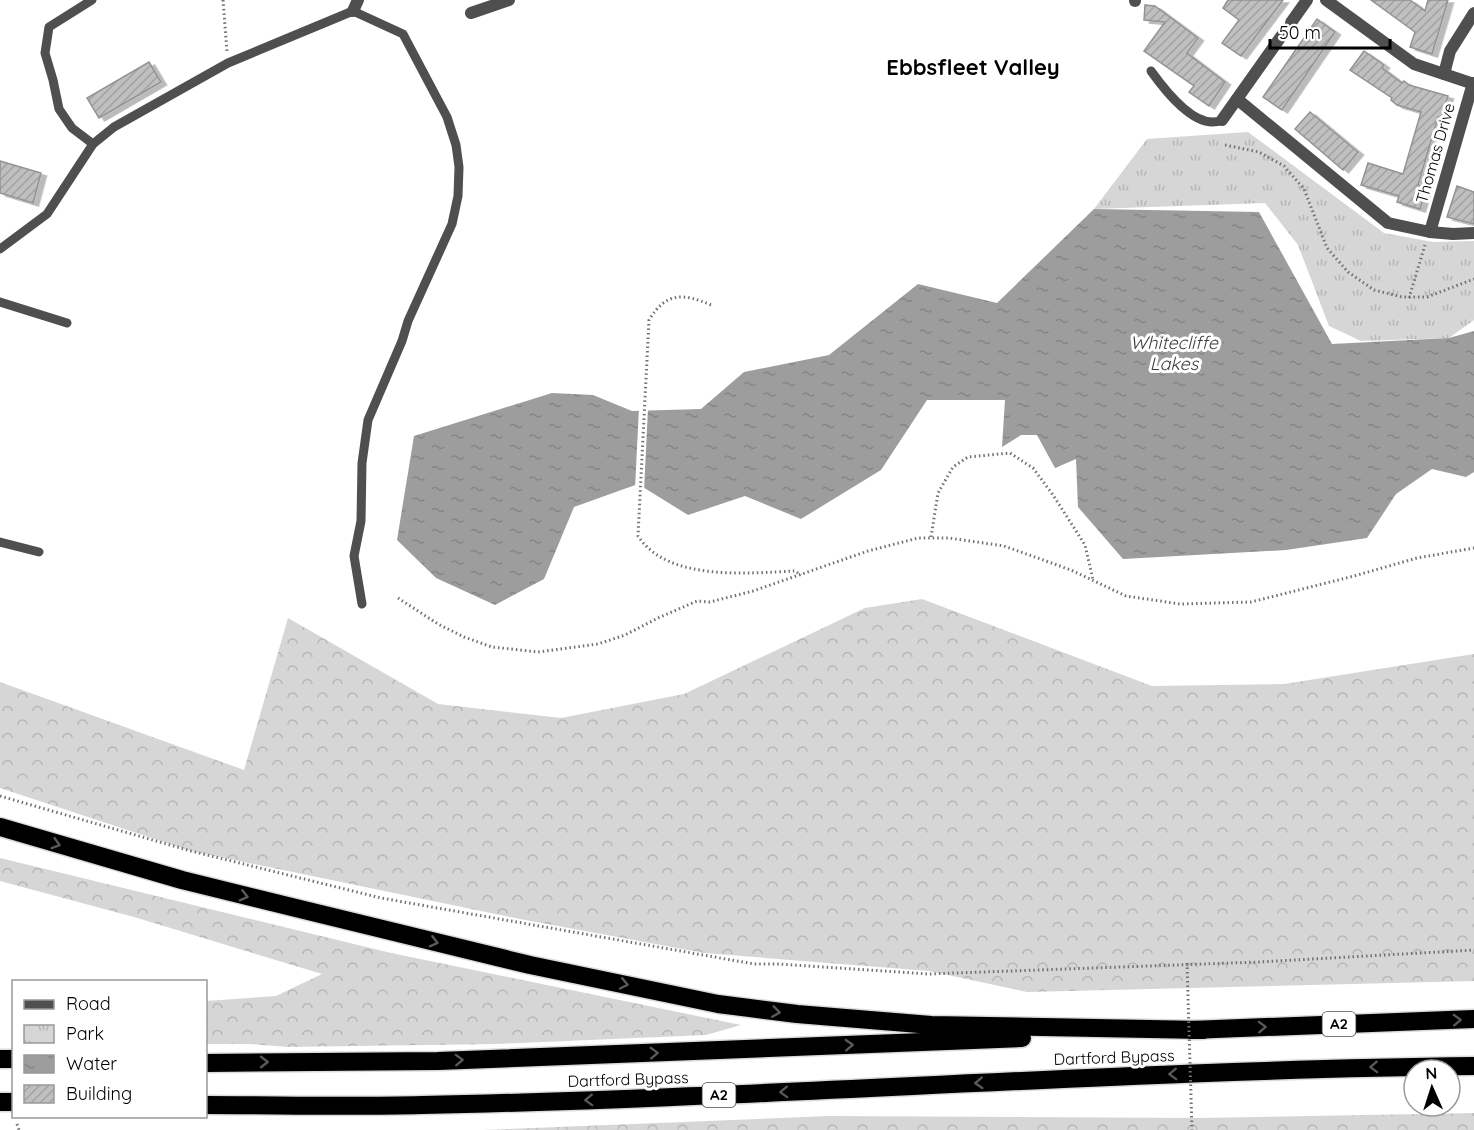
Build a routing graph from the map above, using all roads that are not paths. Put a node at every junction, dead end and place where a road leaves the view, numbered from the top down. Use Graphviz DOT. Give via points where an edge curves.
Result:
graph roads {
  1 [pos="92,0"];
  2 [pos="509,0"];
  3 [pos="1307,0"];
  4 [pos="1326,0"];
  5 [pos="355,5"];
  6 [pos="471,13"];
  7 [pos="1474,13"];
  8 [pos="1151,71"];
  9 [pos="1444,74"];
  10 [pos="1473,83"];
  11 [pos="1237,99"];
  12 [pos="1222,120"];
  13 [pos="93,144"];
  14 [pos="1430,232"];
  15 [pos="1474,233"];
  16 [pos="0,249"];
  17 [pos="0,302"];
  18 [pos="66,323"];
  19 [pos="0,542"];
  20 [pos="39,552"];
  21 [pos="362,604"];
  22 [pos="0,827"];
  23 [pos="1474,1019"];
  24 [pos="1193,1030"];
  25 [pos="207,1063"];
  26 [pos="1474,1066"];
  27 [pos="207,1105"];
  1 -- 13 [label="lane" via="48,27 45,53 59,109 72,128"];
  2 -- 6 [label="street"];
  3 -- 11 [label="street"];
  4 -- 9 [label="street" via="1414,64"];
  5 -- 13 [label="lane" via="228,63 209,79 114,127"];
  5 -- 21 [label="lane" via="403,34 447,117 459,167 452,224 408,321 364,436 361,521 354,556"];
  7 -- 9 [label="street" via="1450,51"];
  8 -- 12 [label="lane" via="1183,108 1198,118"];
  9 -- 10 [label="street"];
  10 -- 14 [label="street, Thomas Drive"];
  11 -- 12 [label="street"];
  11 -- 14 [label="street" via="1388,223"];
  13 -- 16 [label="lane" via="47,214"];
  14 -- 15 [label="street"];
  17 -- 18 [label="lane"];
  19 -- 20 [label="lane"];
  22 -- 24 [label="highway, A2, one-way" via="182,880 530,965 718,1004 930,1025"];
  24 -- 23 [label="highway, A2, one-way"];
  25 -- 24 [label="highway, Dartford Bypass / A2, one-way" via="438,1061"];
  26 -- 27 [label="highway, Dartford Bypass / A2, one-way" via="1232,1072 468,1104"];
}
